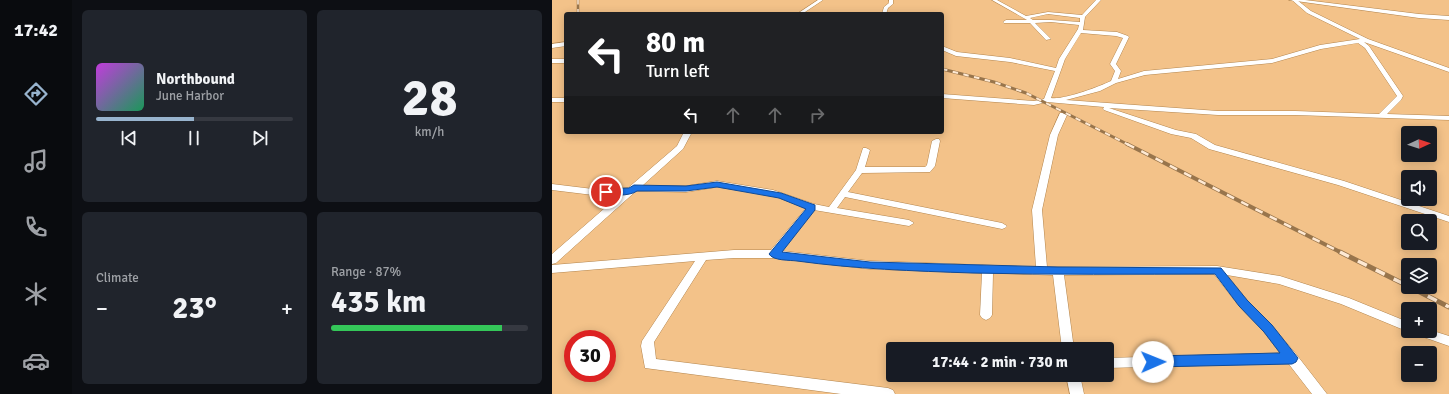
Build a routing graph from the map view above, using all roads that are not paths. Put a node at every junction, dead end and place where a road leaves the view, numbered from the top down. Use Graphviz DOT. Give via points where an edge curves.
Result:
graph roads {
  1 [pos="821,0"];
  2 [pos="891,0"];
  3 [pos="994,0"];
  4 [pos="1099,0"];
  5 [pos="1293,0"];
  6 [pos="802,12"];
  7 [pos="885,12"];
  8 [pos="1027,17"];
  9 [pos="1083,17"];
  10 [pos="1449,18"];
  11 [pos="1033,21"];
  12 [pos="1006,22"];
  13 [pos="1082,24"];
  14 [pos="1080,31"];
  15 [pos="1048,40"];
  16 [pos="1362,41"];
  17 [pos="564,44"];
  18 [pos="552,46"];
  19 [pos="944,49"];
  20 [pos="552,61"];
  21 [pos="564,61"];
  22 [pos="1058,70"];
  23 [pos="1449,70"];
  24 [pos="1114,82"];
  25 [pos="944,96"];
  26 [pos="552,100"];
  27 [pos="564,100"];
  28 [pos="1047,100"];
  29 [pos="1098,105"];
  30 [pos="1063,115"];
  31 [pos="1381,116"];
  32 [pos="1449,118"];
  33 [pos="687,134"];
  34 [pos="936,141"];
  35 [pos="866,150"];
  36 [pos="860,170"];
  37 [pos="552,187"];
  38 [pos="633,189"];
  39 [pos="843,194"];
  40 [pos="812,208"];
  41 [pos="831,210"];
  42 [pos="1449,219"];
  43 [pos="909,223"];
  44 [pos="1002,226"];
  45 [pos="774,254"];
  46 [pos="703,257"];
  47 [pos="552,260"];
  48 [pos="552,269"];
  49 [pos="988,269"];
  50 [pos="1042,270"];
  51 [pos="1218,270"];
  52 [pos="1058,271"];
  53 [pos="986,315"];
  54 [pos="1401,324"];
  55 [pos="1437,337"];
  56 [pos="1449,341"];
  57 [pos="1067,342"];
  58 [pos="1292,358"];
  59 [pos="1114,363"];
  60 [pos="1074,382"];
  61 [pos="888,394"];
  62 [pos="1077,394"];
  63 [pos="1320,394"];
  1 -- 6 [label="street"];
  2 -- 7 [label="street"];
  3 -- 8 [label="street"];
  4 -- 9 [label="street"];
  5 -- 10 [label="street"];
  5 -- 16 [label="street" via="1309,12 1364,37 1366,40"];
  8 -- 9 [label="street" via="1048,13"];
  8 -- 11 [label="street"];
  9 -- 13 [label="street"];
  11 -- 12 [label="street"];
  11 -- 13 [label="street"];
  11 -- 15 [label="street"];
  13 -- 14 [label="street"];
  14 -- 22 [label="street"];
  14 -- 24 [label="street" via="1120,34 1126,37 1113,64 1118,71"];
  16 -- 23 [label="street"];
  16 -- 24 [label="street" via="1320,47 1272,61 1152,72"];
  16 -- 31 [label="street" via="1400,96"];
  17 -- 18 [label="street"];
  19 -- 22 [label="street" via="956,54 1010,60"];
  20 -- 21 [label="street"];
  22 -- 28 [label="street"];
  24 -- 28 [label="street" via="1095,92"];
  25 -- 28 [label="street" via="1034,103"];
  26 -- 27 [label="street"];
  28 -- 29 [label="street"];
  29 -- 31 [label="street" via="1218,113"];
  29 -- 42 [label="street" via="1174,132 1193,136 1212,147 1341,183"];
  30 -- 50 [label="street" via="1054,135 1037,210"];
  31 -- 32 [label="street"];
  33 -- 38 [label="street" via="680,147"];
  34 -- 36 [label="street" via="928,170"];
  35 -- 36 [label="street"];
  36 -- 39 [label="street"];
  37 -- 38 [label="street" via="593,192"];
  38 -- 40 [label="street" via="686,189 717,184 773,193"];
  38 -- 47 [label="street"];
  39 -- 41 [label="street"];
  39 -- 44 [label="street"];
  40 -- 41 [label="street"];
  40 -- 45 [label="street"];
  41 -- 43 [label="street"];
  45 -- 46 [label="street"];
  45 -- 49 [label="street" via="870,266"];
  46 -- 48 [label="street"];
  46 -- 61 [label="street" via="648,341 650,364"];
  49 -- 50 [label="street"];
  49 -- 53 [label="street"];
  50 -- 52 [label="street"];
  51 -- 52 [label="street"];
  51 -- 54 [label="street" via="1280,280 1345,301"];
  51 -- 58 [label="street" via="1243,303"];
  52 -- 57 [label="street"];
  55 -- 56 [label="street"];
  58 -- 59 [label="street"];
  58 -- 63 [label="street"];
  60 -- 62 [label="street"];
}
